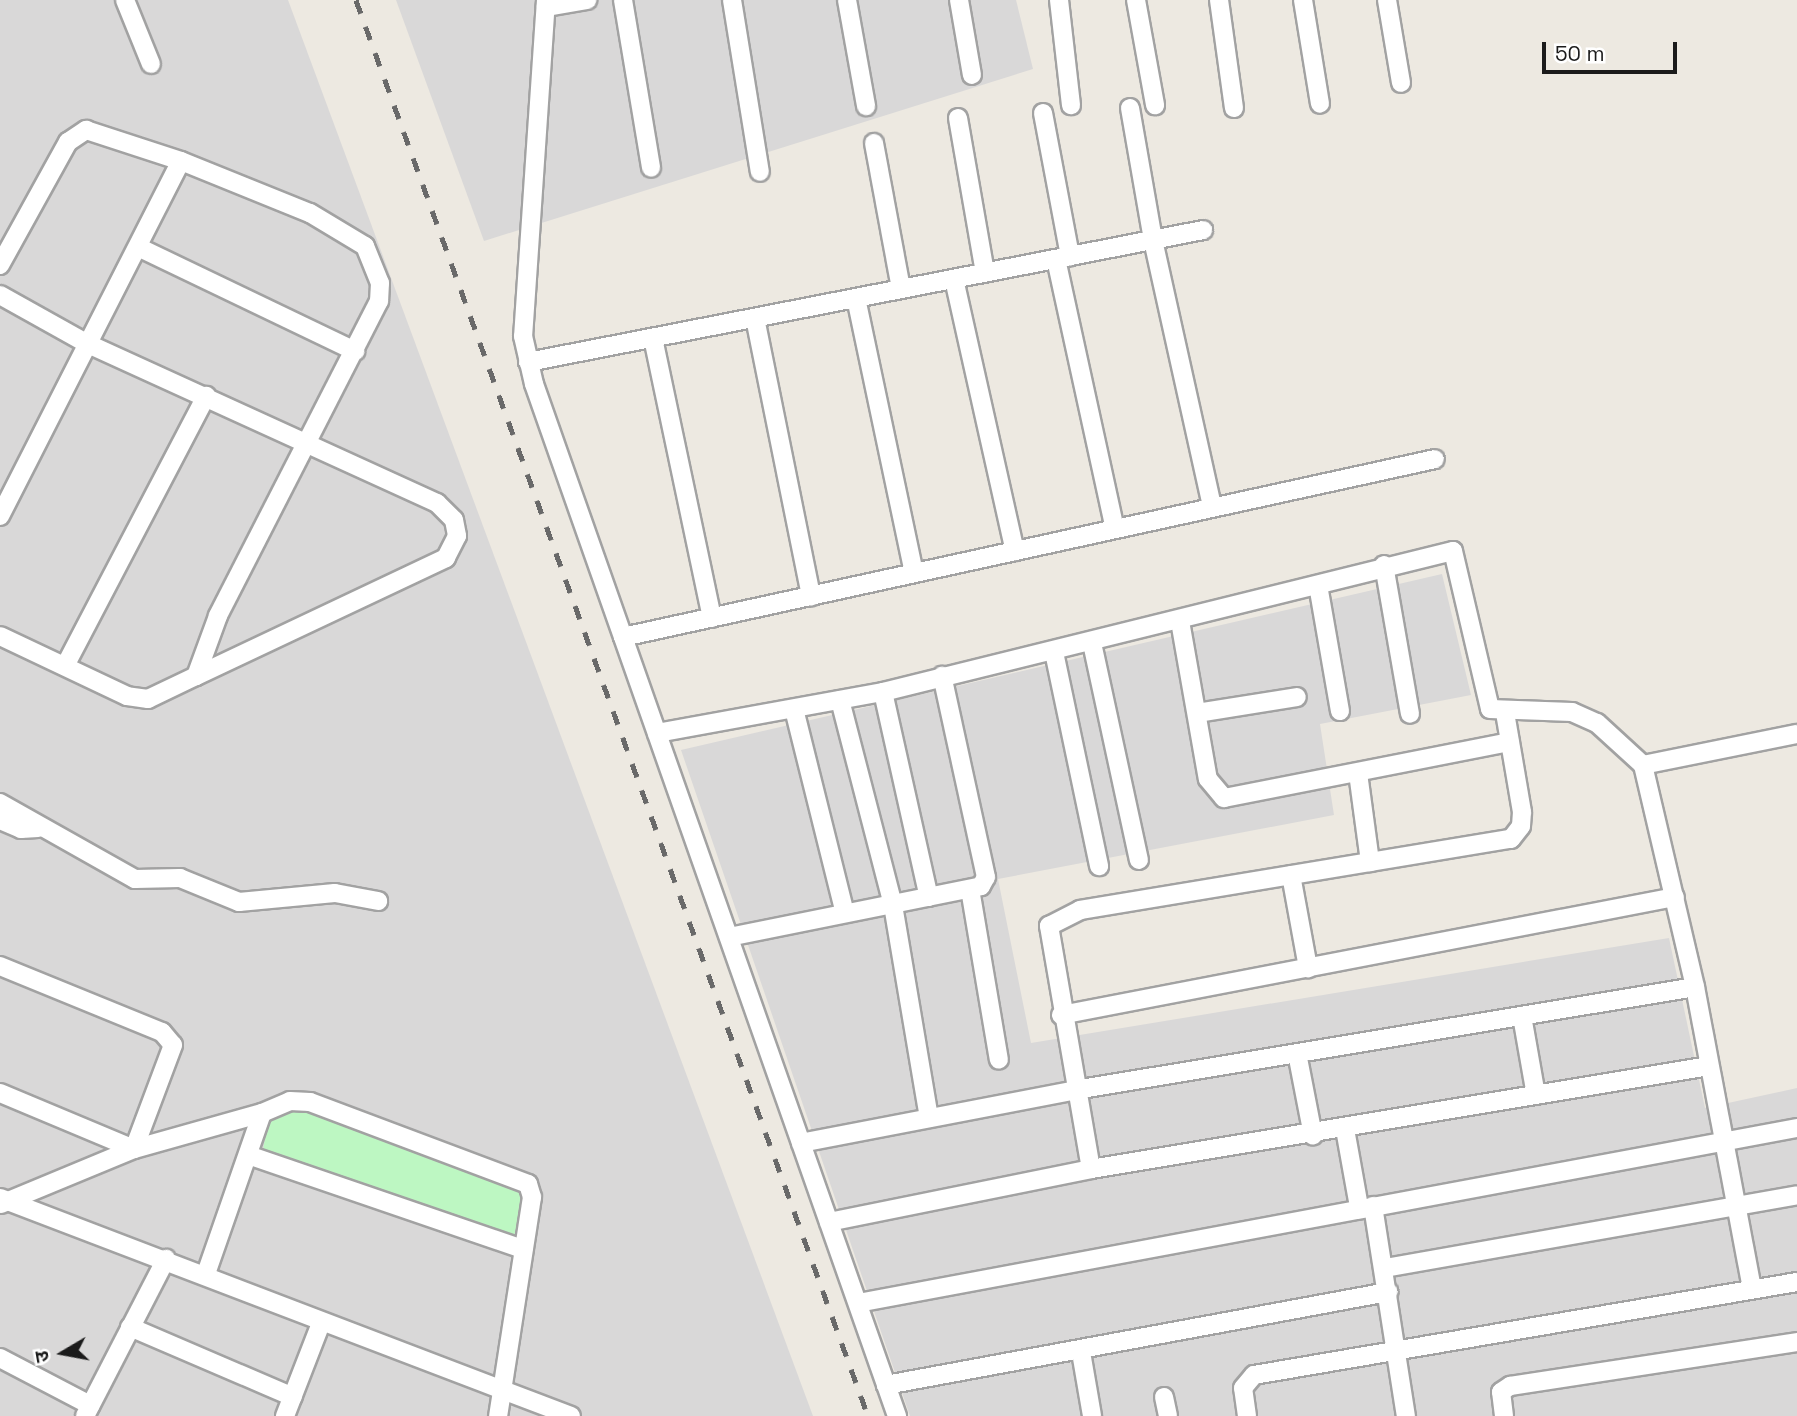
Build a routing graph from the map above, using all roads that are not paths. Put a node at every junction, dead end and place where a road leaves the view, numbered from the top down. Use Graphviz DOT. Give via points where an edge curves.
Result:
graph roads {
  1 [pos="125,0"];
  2 [pos="587,0"];
  3 [pos="623,0"];
  4 [pos="733,0"];
  5 [pos="847,0"];
  6 [pos="959,0"];
  7 [pos="1059,0"];
  8 [pos="1136,0"];
  9 [pos="1219,0"];
  10 [pos="1303,0"];
  11 [pos="1387,0"];
  12 [pos="546,4"];
  13 [pos="151,64"];
  14 [pos="972,75"];
  15 [pos="1401,83"];
  16 [pos="1155,104"];
  17 [pos="1320,104"];
  18 [pos="1071,105"];
  19 [pos="866,106"];
  20 [pos="1130,108"];
  21 [pos="1234,108"];
  22 [pos="1044,113"];
  23 [pos="958,118"];
  24 [pos="874,143"];
  25 [pos="181,161"];
  26 [pos="651,168"];
  27 [pos="760,172"];
  28 [pos="1202,230"];
  29 [pos="1153,240"];
  30 [pos="138,247"];
  31 [pos="1063,257"];
  32 [pos="0,265"];
  33 [pos="985,273"];
  34 [pos="954,279"];
  35 [pos="901,289"];
  36 [pos="0,295"];
  37 [pos="856,298"];
  38 [pos="755,318"];
  39 [pos="653,338"];
  40 [pos="86,343"];
  41 [pos="355,351"];
  42 [pos="528,362"];
  43 [pos="206,396"];
  44 [pos="305,443"];
  45 [pos="1435,458"];
  46 [pos="0,476"];
  47 [pos="17,484"];
  48 [pos="1212,506"];
  49 [pos="0,516"];
  50 [pos="1115,529"];
  51 [pos="1015,551"];
  52 [pos="1384,565"];
  53 [pos="914,573"];
  54 [pos="1318,584"];
  55 [pos="811,596"];
  56 [pos="712,618"];
  57 [pos="1180,621"];
  58 [pos="0,636"];
  59 [pos="623,637"];
  60 [pos="1092,643"];
  61 [pos="1054,652"];
  62 [pos="65,666"];
  63 [pos="196,676"];
  64 [pos="942,676"];
  65 [pos="883,692"];
  66 [pos="1297,697"];
  67 [pos="839,700"];
  68 [pos="794,709"];
  69 [pos="1340,710"];
  70 [pos="1197,713"];
  71 [pos="1505,713"];
  72 [pos="1410,715"];
  73 [pos="657,733"];
  74 [pos="1797,734"];
  75 [pos="1510,742"];
  76 [pos="1643,765"];
  77 [pos="1357,773"];
  78 [pos="0,803"];
  79 [pos="2,827"];
  80 [pos="38,828"];
  81 [pos="1139,860"];
  82 [pos="1370,862"];
  83 [pos="1099,866"];
  84 [pos="1291,875"];
  85 [pos="970,889"];
  86 [pos="929,897"];
  87 [pos="1675,897"];
  88 [pos="378,901"];
  89 [pos="893,905"];
  90 [pos="845,913"];
  91 [pos="729,937"];
  92 [pos="0,967"];
  93 [pos="1308,968"];
  94 [pos="1695,987"];
  95 [pos="1061,1015"];
  96 [pos="1522,1016"];
  97 [pos="1297,1053"];
  98 [pos="999,1060"];
  99 [pos="1709,1066"];
  100 [pos="1075,1090"];
  101 [pos="0,1093"];
  102 [pos="1536,1095"];
  103 [pos="262,1113"];
  104 [pos="929,1118"];
  105 [pos="1797,1128"];
  106 [pos="1345,1129"];
  107 [pos="1312,1135"];
  108 [pos="1724,1140"];
  109 [pos="801,1143"];
  110 [pos="134,1149"];
  111 [pos="248,1155"];
  112 [pos="1091,1169"];
  113 [pos="1797,1195"];
  114 [pos="1,1201"];
  115 [pos="1366,1206"];
  116 [pos="1738,1207"];
  117 [pos="829,1222"];
  118 [pos="523,1249"];
  119 [pos="166,1259"];
  120 [pos="1385,1268"];
  121 [pos="206,1274"];
  122 [pos="1797,1282"];
  123 [pos="1752,1289"];
  124 [pos="1388,1292"];
  125 [pos="858,1303"];
  126 [pos="321,1323"];
  127 [pos="130,1328"];
  128 [pos="1797,1342"];
  129 [pos="1399,1350"];
  130 [pos="1081,1352"];
  131 [pos="0,1358"];
  132 [pos="886,1385"];
  133 [pos="506,1394"];
  134 [pos="293,1397"];
  135 [pos="1164,1397"];
  136 [pos="88,1410"];
  137 [pos="285,1416"];
  138 [pos="498,1416"];
  139 [pos="570,1416"];
  140 [pos="897,1416"];
  141 [pos="1092,1416"];
  142 [pos="1168,1416"];
  143 [pos="1247,1416"];
  144 [pos="1406,1416"];
  145 [pos="1503,1416"];
  1 -- 13 [label="street"];
  2 -- 12 [label="street"];
  3 -- 26 [label="street"];
  4 -- 27 [label="street"];
  5 -- 19 [label="street"];
  6 -- 14 [label="street"];
  7 -- 18 [label="street"];
  8 -- 16 [label="street"];
  9 -- 21 [label="street"];
  10 -- 17 [label="street"];
  11 -- 15 [label="street"];
  12 -- 42 [label="street" via="524,308"];
  20 -- 29 [label="street"];
  22 -- 31 [label="street"];
  23 -- 33 [label="street"];
  24 -- 35 [label="street"];
  25 -- 30 [label="street"];
  25 -- 32 [label="street" via="100,131 76,134"];
  25 -- 41 [label="street" via="310,214 365,246 375,262 379,301"];
  28 -- 29 [label="street"];
  29 -- 31 [label="street"];
  29 -- 48 [label="street"];
  30 -- 40 [label="street"];
  30 -- 41 [label="street"];
  31 -- 33 [label="street"];
  31 -- 50 [label="street"];
  33 -- 34 [label="street"];
  34 -- 35 [label="street"];
  34 -- 51 [label="street"];
  35 -- 37 [label="street"];
  36 -- 40 [label="street"];
  37 -- 38 [label="street"];
  37 -- 53 [label="street"];
  38 -- 39 [label="street"];
  38 -- 55 [label="street"];
  39 -- 42 [label="street"];
  39 -- 56 [label="street"];
  40 -- 43 [label="street"];
  40 -- 47 [label="street"];
  41 -- 44 [label="street"];
  42 -- 59 [label="street"];
  43 -- 44 [label="street"];
  43 -- 62 [label="street"];
  44 -- 63 [label="street" via="218,616"];
  44 -- 63 [label="street" via="437,503 454,520 454,549 446,558"];
  45 -- 48 [label="street"];
  46 -- 47 [label="street"];
  47 -- 49 [label="street"];
  48 -- 50 [label="street"];
  50 -- 51 [label="street"];
  51 -- 53 [label="street"];
  52 -- 54 [label="street"];
  52 -- 71 [label="street" via="1453,551 1487,705"];
  52 -- 72 [label="street"];
  53 -- 55 [label="street"];
  54 -- 57 [label="street"];
  54 -- 69 [label="street"];
  55 -- 56 [label="street"];
  56 -- 59 [label="street"];
  57 -- 60 [label="street"];
  57 -- 70 [label="street"];
  58 -- 62 [label="street"];
  59 -- 73 [label="street"];
  60 -- 61 [label="street"];
  60 -- 81 [label="street"];
  61 -- 64 [label="street"];
  61 -- 83 [label="street"];
  62 -- 63 [label="street" via="127,696 148,699"];
  64 -- 65 [label="street"];
  64 -- 85 [label="street" via="986,877"];
  65 -- 67 [label="street"];
  65 -- 86 [label="street"];
  66 -- 70 [label="street"];
  67 -- 68 [label="street"];
  67 -- 89 [label="street"];
  68 -- 73 [label="street"];
  68 -- 90 [label="street"];
  70 -- 77 [label="street" via="1208,779 1224,798"];
  71 -- 75 [label="street"];
  71 -- 76 [label="street" via="1542,708 1572,712 1597,723"];
  73 -- 91 [label="street"];
  74 -- 76 [label="street"];
  75 -- 77 [label="street"];
  75 -- 82 [label="street" via="1522,812 1518,833"];
  76 -- 87 [label="street"];
  77 -- 82 [label="street"];
  78 -- 80 [label="street"];
  79 -- 80 [label="street"];
  80 -- 88 [label="street" via="122,875 180,878 226,900 335,892"];
  82 -- 84 [label="street"];
  84 -- 93 [label="street"];
  84 -- 95 [label="street" via="1058,917 1049,926 1047,940"];
  85 -- 86 [label="street"];
  85 -- 98 [label="street"];
  86 -- 89 [label="street"];
  87 -- 93 [label="street"];
  87 -- 94 [label="street"];
  89 -- 90 [label="street"];
  89 -- 104 [label="street"];
  90 -- 91 [label="street"];
  91 -- 109 [label="street"];
  92 -- 110 [label="street" via="170,1039 172,1052"];
  93 -- 95 [label="street"];
  94 -- 96 [label="street"];
  94 -- 99 [label="street"];
  95 -- 100 [label="street"];
  96 -- 97 [label="street"];
  96 -- 102 [label="street"];
  97 -- 100 [label="street"];
  97 -- 107 [label="street"];
  99 -- 102 [label="street"];
  99 -- 108 [label="street"];
  100 -- 104 [label="street"];
  100 -- 112 [label="street"];
  101 -- 110 [label="street"];
  102 -- 106 [label="street"];
  103 -- 110 [label="street"];
  103 -- 111 [label="street"];
  103 -- 118 [label="street" via="290,1101 310,1102 521,1179 532,1190"];
  104 -- 109 [label="street"];
  105 -- 108 [label="street"];
  106 -- 107 [label="street"];
  106 -- 115 [label="street"];
  107 -- 112 [label="street"];
  108 -- 115 [label="street"];
  108 -- 116 [label="street"];
  109 -- 117 [label="street"];
  110 -- 114 [label="street"];
  111 -- 118 [label="street"];
  111 -- 121 [label="street"];
  112 -- 117 [label="street"];
  113 -- 116 [label="street"];
  114 -- 119 [label="street"];
  115 -- 120 [label="street"];
  115 -- 125 [label="street"];
  116 -- 120 [label="street"];
  116 -- 123 [label="street"];
  117 -- 125 [label="street"];
  118 -- 133 [label="street"];
  119 -- 121 [label="street"];
  119 -- 127 [label="street"];
  120 -- 124 [label="street"];
  121 -- 126 [label="street"];
  122 -- 123 [label="street"];
  123 -- 129 [label="street"];
  124 -- 129 [label="street"];
  124 -- 130 [label="street"];
  125 -- 132 [label="street"];
  126 -- 133 [label="street"];
  126 -- 134 [label="street"];
  127 -- 134 [label="street"];
  127 -- 136 [label="street"];
  128 -- 145 [label="street" via="1510,1386 1501,1392"];
  129 -- 143 [label="street" via="1254,1375 1243,1388"];
  129 -- 144 [label="street"];
  130 -- 132 [label="street"];
  130 -- 141 [label="street"];
  131 -- 136 [label="street"];
  132 -- 140 [label="street"];
  133 -- 138 [label="street"];
  133 -- 139 [label="street"];
  134 -- 137 [label="street"];
  135 -- 142 [label="street"];
}
